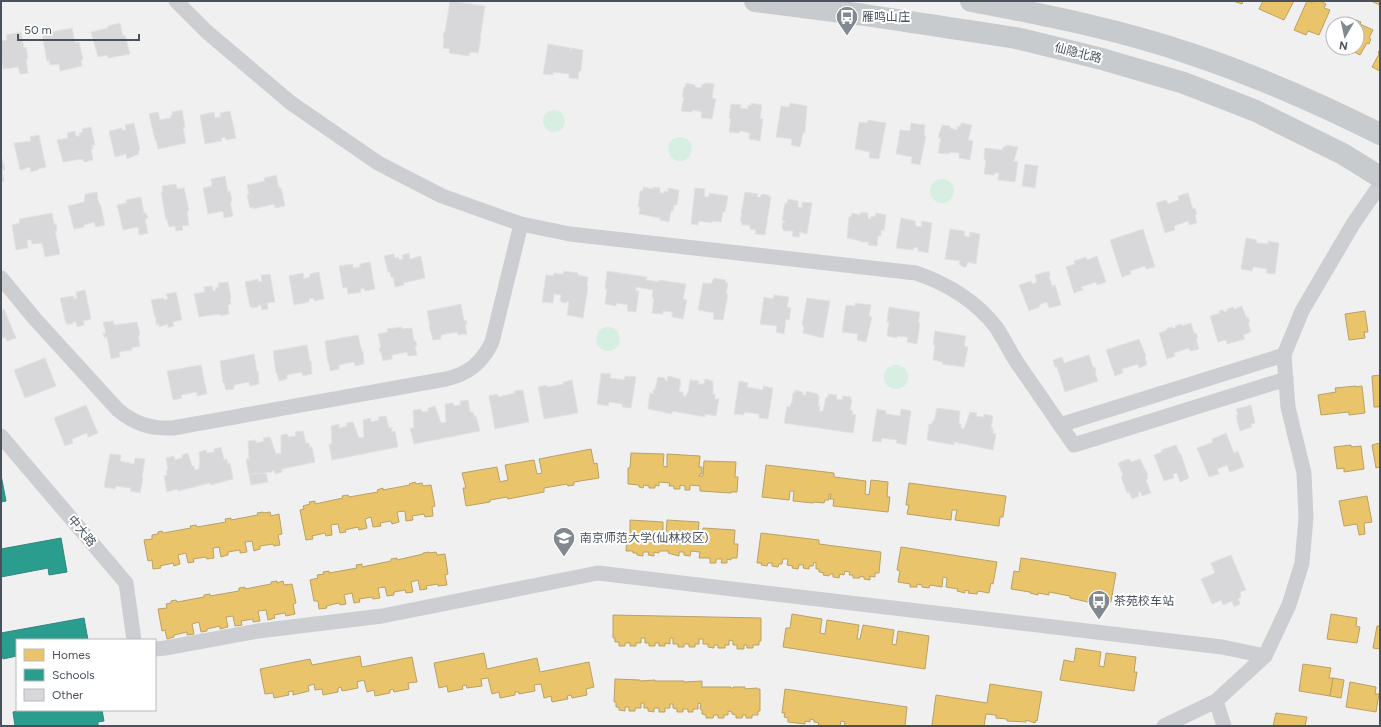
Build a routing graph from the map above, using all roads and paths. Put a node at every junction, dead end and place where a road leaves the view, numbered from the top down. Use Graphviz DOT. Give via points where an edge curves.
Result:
graph roads {
  1 [pos="176,1"];
  2 [pos="755,1"];
  3 [pos="971,1"];
  4 [pos="1380,134"];
  5 [pos="1380,177"];
  6 [pos="1380,185"];
  7 [pos="521,224"];
  8 [pos="1,278"];
  9 [pos="1284,355"];
  10 [pos="1286,379"];
  11 [pos="1060,425"];
  12 [pos="1,437"];
  13 [pos="134,639"];
  14 [pos="156,648"];
  15 [pos="1265,656"];
  16 [pos="1216,701"];
  17 [pos="1164,726"];
  18 [pos="1224,726"];
  1 -- 7 [label="street" via="207,32 291,103 378,163 442,196"];
  2 -- 5 [label="main road, 仙隐北路" via="1016,38 1102,58 1184,83 1256,111 1343,154"];
  3 -- 4 [label="main road" via="1108,29 1194,55 1268,83"];
  6 -- 9 [label="street" via="1353,224 1302,311"];
  7 -- 8 [label="street" via="492,342 482,360 466,373 446,379 173,428 143,426 127,418 35,319"];
  7 -- 11 [label="street" via="570,234 916,273 932,278 960,293 985,315"];
  9 -- 10 [label="street"];
  9 -- 11 [label="street"];
  10 -- 11 [label="street" via="1074,445"];
  10 -- 15 [label="street" via="1288,407 1304,473 1306,518 1302,563 1289,605"];
  12 -- 13 [label="street, 中大路" via="126,583"];
  14 -- 15 [label="street" via="258,631 382,616 598,573 1214,646"];
  15 -- 16 [label="street"];
  16 -- 17 [label="street"];
  16 -- 18 [label="street"];
}
